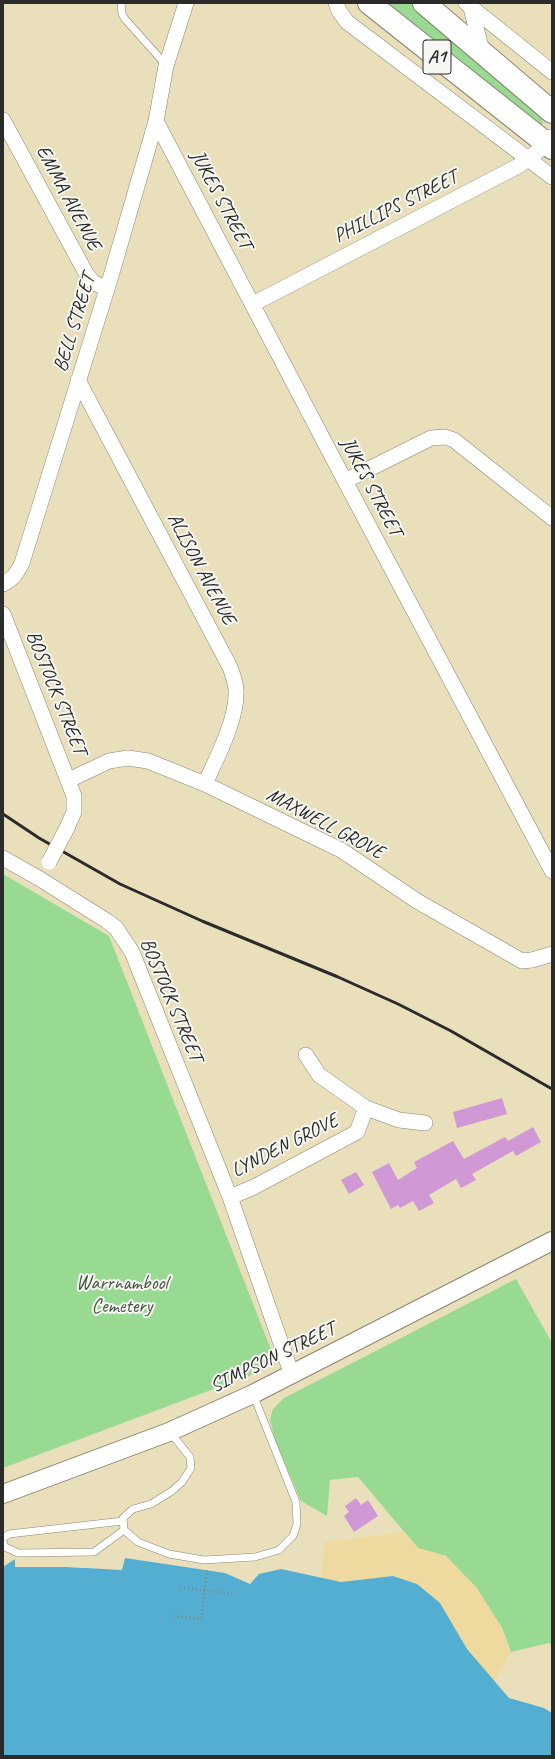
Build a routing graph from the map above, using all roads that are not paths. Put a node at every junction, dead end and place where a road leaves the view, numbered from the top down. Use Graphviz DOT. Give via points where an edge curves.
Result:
graph roads {
  1 [pos="121,3"];
  2 [pos="186,3"];
  3 [pos="336,3"];
  4 [pos="369,3"];
  5 [pos="424,3"];
  6 [pos="469,5"];
  7 [pos="482,51"];
  8 [pos="166,66"];
  9 [pos="552,72"];
  10 [pos="552,112"];
  11 [pos="3,120"];
  12 [pos="156,121"];
  13 [pos="550,143"];
  14 [pos="528,159"];
  15 [pos="552,177"];
  16 [pos="106,288"];
  17 [pos="253,304"];
  18 [pos="78,380"];
  19 [pos="345,481"];
  20 [pos="552,518"];
  21 [pos="3,584"];
  22 [pos="3,614"];
  23 [pos="69,780"];
  24 [pos="205,784"];
  25 [pos="3,858"];
  26 [pos="552,871"];
  27 [pos="40,879"];
  28 [pos="552,954"];
  29 [pos="306,1055"];
  30 [pos="366,1108"];
  31 [pos="425,1123"];
  32 [pos="230,1197"];
  33 [pos="552,1241"];
  34 [pos="292,1375"];
  35 [pos="253,1394"];
  36 [pos="169,1432"];
  37 [pos="3,1494"];
  38 [pos="123,1521"];
  39 [pos="124,1530"];
  40 [pos="3,1540"];
  1 -- 8 [label="lane" via="125,19"];
  2 -- 8 [label="street, BELL STREET"];
  3 -- 14 [label="street" via="348,22"];
  4 -- 13 [label="highway, A1"];
  5 -- 7 [label="highway, A1"];
  6 -- 7 [label="street"];
  6 -- 9 [label="street"];
  7 -- 10 [label="highway, A1"];
  8 -- 12 [label="street, BELL STREET"];
  11 -- 16 [label="street, EMMA AVENUE" via="87,275 94,283"];
  12 -- 16 [label="street, BELL STREET"];
  12 -- 17 [label="street, JUKES STREET"];
  13 -- 14 [label="street, PHILLIPS STREET"];
  14 -- 15 [label="street"];
  14 -- 17 [label="street, PHILLIPS STREET"];
  16 -- 18 [label="street, BELL STREET"];
  17 -- 19 [label="street, JUKES STREET"];
  18 -- 21 [label="street, BELL STREET" via="22,563 12,579"];
  18 -- 24 [label="street, ALISON AVENUE" via="230,667 237,694 233,713"];
  19 -- 20 [label="street" via="431,438 446,437 454,440"];
  19 -- 26 [label="street, JUKES STREET"];
  22 -- 23 [label="street, BOSTOCK STREET"];
  23 -- 24 [label="street, MAXWELL GROVE" via="109,761 128,758 148,761"];
  23 -- 27 [label="street, BOSTOCK STREET, bridge" via="74,796 74,812"];
  24 -- 28 [label="street, MAXWELL GROVE" via="341,850 417,901 522,961"];
  25 -- 27 [label="street"];
  27 -- 32 [label="street, BOSTOCK STREET" via="116,928 127,943"];
  29 -- 30 [label="street, LYNDEN GROVE" via="319,1075"];
  30 -- 31 [label="street, LYNDEN GROVE" via="399,1120"];
  30 -- 32 [label="street, LYNDEN GROVE" via="357,1132"];
  32 -- 34 [label="street, BOSTOCK STREET"];
  33 -- 34 [label="street, SIMPSON STREET"];
  34 -- 35 [label="street, SIMPSON STREET"];
  35 -- 36 [label="street, SIMPSON STREET"];
  35 -- 39 [label="lane" via="296,1502 293,1536 279,1550 255,1557 204,1560 169,1554 138,1542"];
  36 -- 37 [label="street, SIMPSON STREET"];
  36 -- 38 [label="lane" via="190,1457 190,1468 182,1482 172,1491 151,1504 133,1509"];
  38 -- 39 [label="lane"];
  38 -- 40 [label="lane" via="9,1534"];
  39 -- 40 [label="lane" via="94,1552 18,1553 5,1548"];
}
